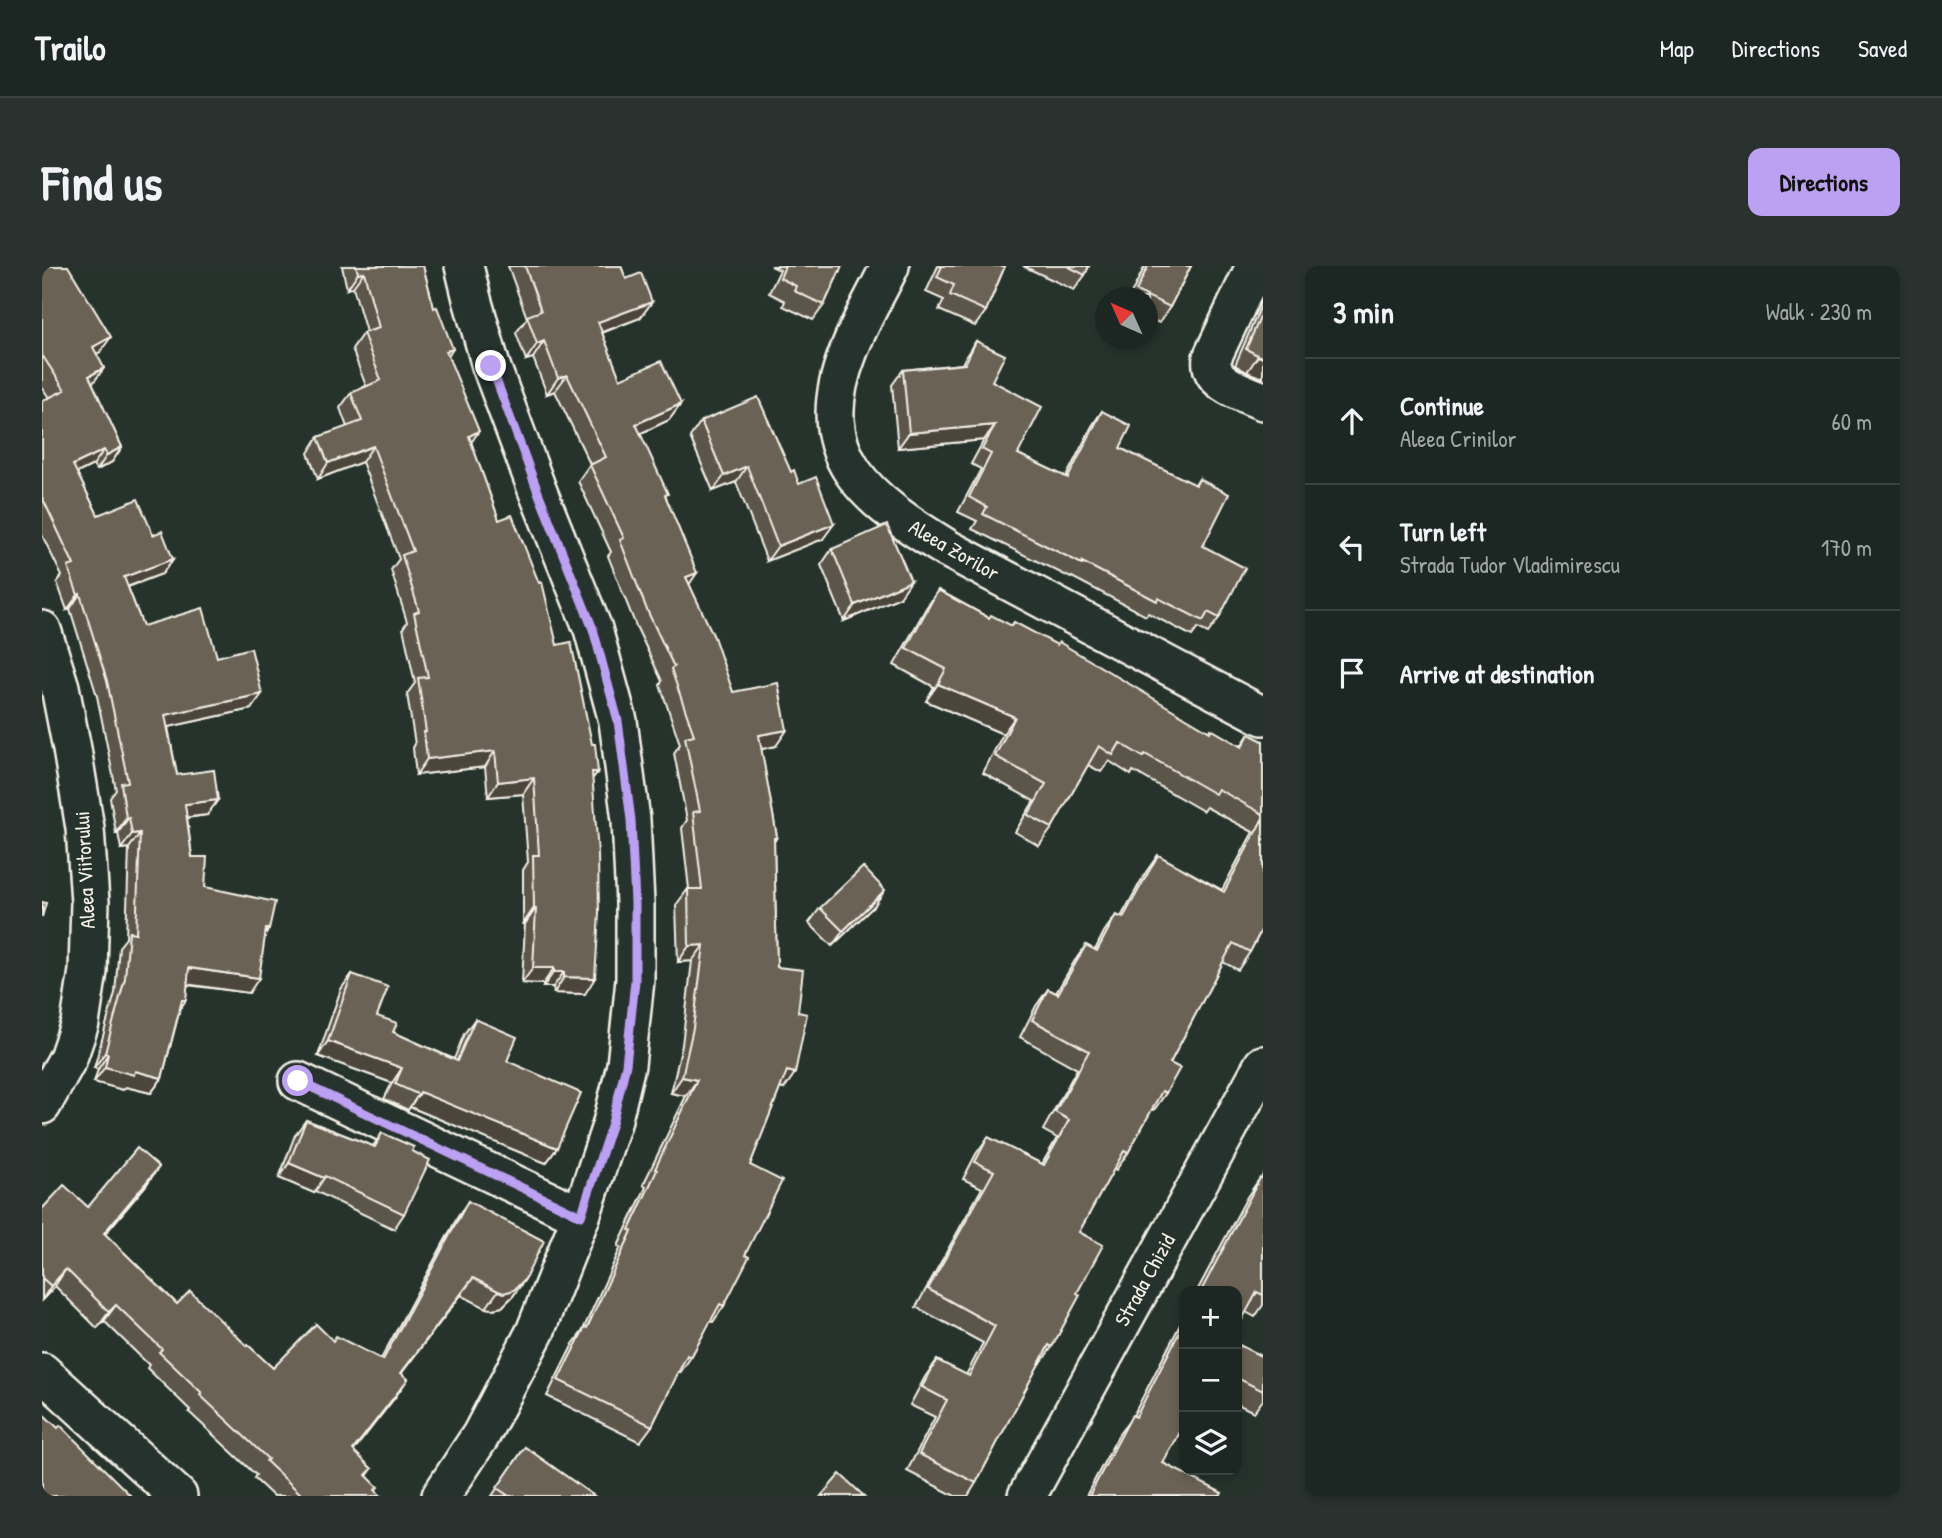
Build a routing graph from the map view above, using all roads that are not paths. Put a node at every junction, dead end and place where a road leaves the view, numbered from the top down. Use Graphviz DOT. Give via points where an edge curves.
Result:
graph roads {
  1 [pos="464,266"];
  2 [pos="890,266"];
  3 [pos="1255,266"];
  4 [pos="1263,401"];
  5 [pos="42,630"];
  6 [pos="1263,716"];
  7 [pos="1263,1065"];
  8 [pos="298,1081"];
  9 [pos="42,1105"];
  10 [pos="581,1216"];
  11 [pos="42,1372"];
  12 [pos="178,1496"];
  13 [pos="441,1496"];
  14 [pos="1027,1496"];
  1 -- 10 [label="street" via="491,366 593,629 618,721 631,820 635,981 626,1065"];
  2 -- 6 [label="street, Aleea Zorilor" via="848,352 835,407 841,449 864,488 948,549"];
  3 -- 4 [label="street" via="1211,364 1221,381"];
  5 -- 9 [label="street, Aleea Viitorului" via="60,687 72,749 85,828 90,902 88,971 80,1023 68,1058"];
  7 -- 14 [label="street, Strada Chizid"];
  8 -- 10 [label="street"];
  10 -- 13 [label="street" via="535,1332 481,1435"];
  11 -- 12 [label="street"];
}
